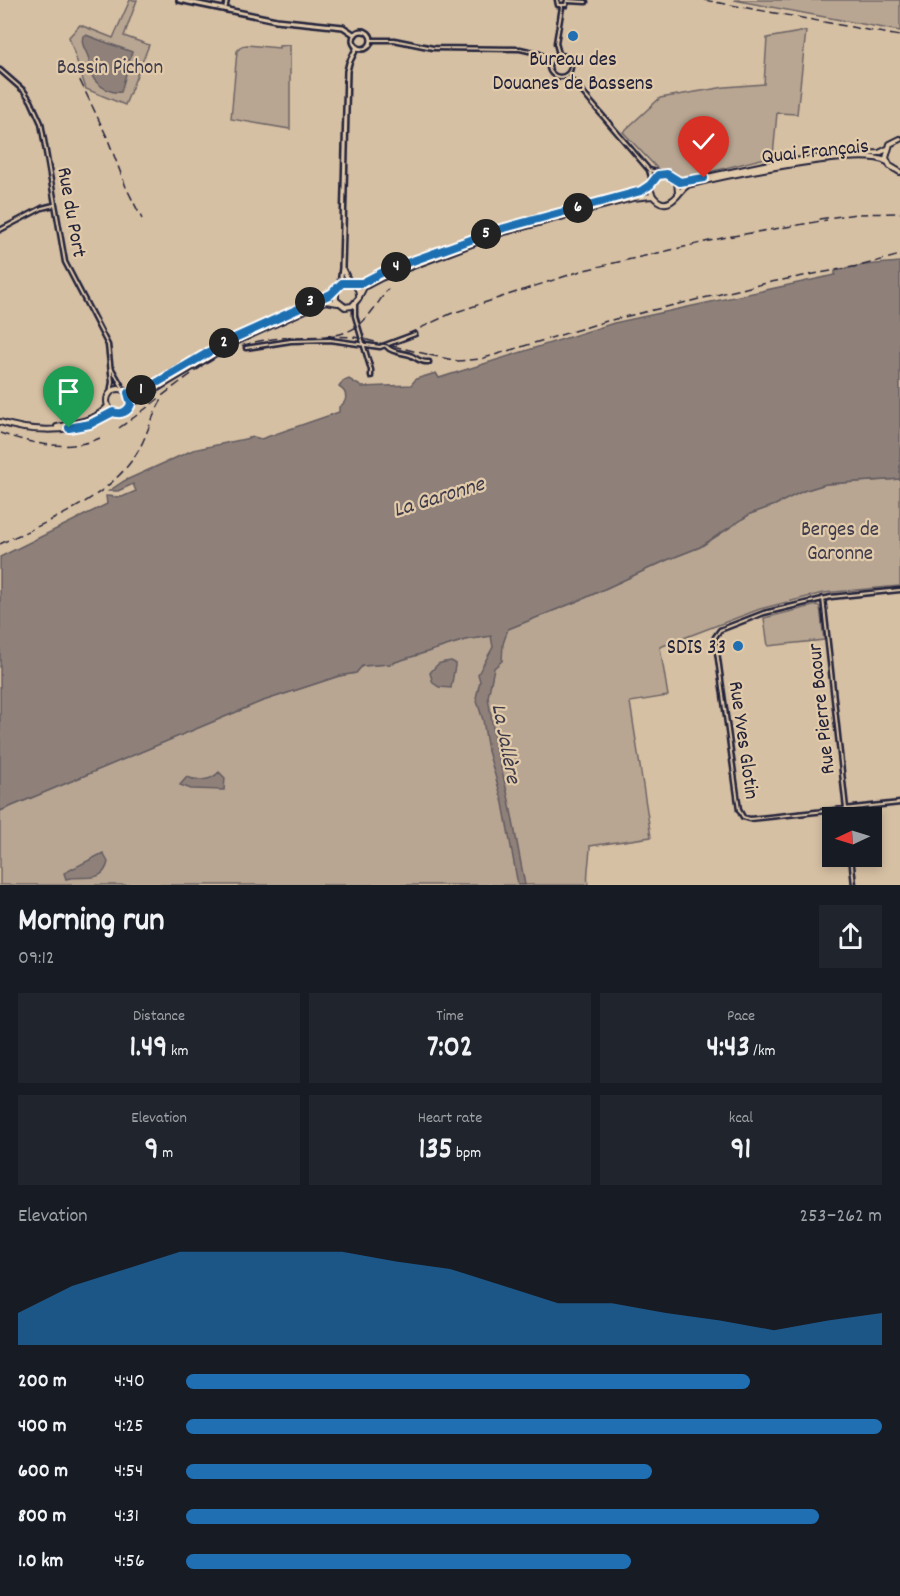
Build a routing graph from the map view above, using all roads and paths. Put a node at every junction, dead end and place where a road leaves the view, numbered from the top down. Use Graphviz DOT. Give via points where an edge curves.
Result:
graph roads {
  1 [pos="179,0"];
  2 [pos="227,0"];
  3 [pos="556,0"];
  4 [pos="191,1"];
  5 [pos="568,1"];
  6 [pos="586,2"];
  7 [pos="562,7"];
  8 [pos="225,10"];
  9 [pos="355,35"];
  10 [pos="371,40"];
  11 [pos="357,47"];
  12 [pos="559,54"];
  13 [pos="550,60"];
  14 [pos="0,70"];
  15 [pos="571,71"];
  16 [pos="565,77"];
  17 [pos="572,80"];
  18 [pos="900,138"];
  19 [pos="887,148"];
  20 [pos="887,162"];
  21 [pos="649,170"];
  22 [pos="900,172"];
  23 [pos="663,174"];
  24 [pos="677,181"];
  25 [pos="651,183"];
  26 [pos="678,193"];
  27 [pos="652,196"];
  28 [pos="55,205"];
  29 [pos="0,230"];
  30 [pos="342,268"];
  31 [pos="350,283"];
  32 [pos="340,285"];
  33 [pos="336,290"];
  34 [pos="360,295"];
  35 [pos="338,303"];
  36 [pos="355,304"];
  37 [pos="415,334"];
  38 [pos="363,345"];
  39 [pos="386,346"];
  40 [pos="246,348"];
  41 [pos="429,362"];
  42 [pos="111,366"];
  43 [pos="371,376"];
  44 [pos="124,390"];
  45 [pos="110,393"];
  46 [pos="128,393"];
  47 [pos="131,404"];
  48 [pos="108,406"];
  49 [pos="113,412"];
  50 [pos="0,422"];
  51 [pos="50,428"];
  52 [pos="900,590"];
  53 [pos="823,598"];
  54 [pos="900,803"];
  55 [pos="846,807"];
  56 [pos="857,807"];
  57 [pos="822,811"];
  58 [pos="852,867"];
  59 [pos="854,885"];
  1 -- 4 [label="street"];
  2 -- 8 [label="street"];
  3 -- 7 [label="street"];
  4 -- 8 [label="street"];
  5 -- 6 [label="street"];
  5 -- 7 [label="street"];
  7 -- 12 [label="street" via="556,43"];
  8 -- 9 [label="street" via="343,27"];
  9 -- 10 [label="street" via="365,32"];
  9 -- 11 [label="street"];
  10 -- 11 [label="street" via="368,47"];
  10 -- 13 [label="street" via="433,48 520,49"];
  11 -- 30 [label="street" via="347,78"];
  12 -- 13 [label="street"];
  12 -- 15 [label="street" via="569,59"];
  13 -- 16 [label="street" via="552,74"];
  14 -- 28 [label="street, Rue du Port" via="24,91 37,112"];
  15 -- 16 [label="street"];
  15 -- 17 [label="street"];
  16 -- 17 [label="street"];
  17 -- 21 [label="street"];
  18 -- 19 [label="main road"];
  19 -- 20 [label="main road"];
  19 -- 24 [label="main road, Quai Français" via="879,153 778,163"];
  20 -- 22 [label="main road"];
  20 -- 26 [label="main road, Quai Français" via="849,158 767,169 692,184"];
  21 -- 23 [label="street"];
  21 -- 25 [label="street"];
  23 -- 24 [label="main road"];
  23 -- 25 [label="main road"];
  24 -- 26 [label="main road"];
  25 -- 27 [label="main road"];
  25 -- 31 [label="main road" via="641,191 501,229 362,283"];
  26 -- 27 [label="main road" via="666,203"];
  27 -- 34 [label="main road" via="501,233 381,278 364,287"];
  28 -- 29 [label="street"];
  28 -- 42 [label="street, Rue du Port" via="65,262 106,340"];
  30 -- 31 [label="street"];
  30 -- 32 [label="street"];
  31 -- 32 [label="main road"];
  31 -- 34 [label="main road"];
  32 -- 33 [label="main road"];
  33 -- 35 [label="main road"];
  33 -- 46 [label="main road" via="228,341 148,388"];
  34 -- 36 [label="main road"];
  35 -- 36 [label="main road" via="348,307"];
  35 -- 47 [label="main road" via="325,301 242,338"];
  36 -- 38 [label="street"];
  37 -- 39 [label="street"];
  38 -- 39 [label="street"];
  38 -- 40 [label="street" via="330,340 291,341"];
  38 -- 43 [label="street"];
  39 -- 41 [label="street"];
  42 -- 44 [label="street, Rue du Port"];
  42 -- 45 [label="street, Rue du Port"];
  44 -- 45 [label="main road"];
  44 -- 46 [label="main road"];
  45 -- 48 [label="main road"];
  46 -- 47 [label="main road"];
  47 -- 49 [label="main road" via="125,412"];
  48 -- 49 [label="main road"];
  48 -- 51 [label="main road" via="90,418"];
  49 -- 51 [label="main road" via="86,425"];
  50 -- 51 [label="main road"];
  52 -- 53 [label="street"];
  53 -- 55 [label="street, Rue Pierre Baour"];
  53 -- 57 [label="street, Rue Yves Glotin" via="764,613 716,634 741,815 748,819"];
  54 -- 56 [label="street"];
  58 -- 59 [label="street"];
}
